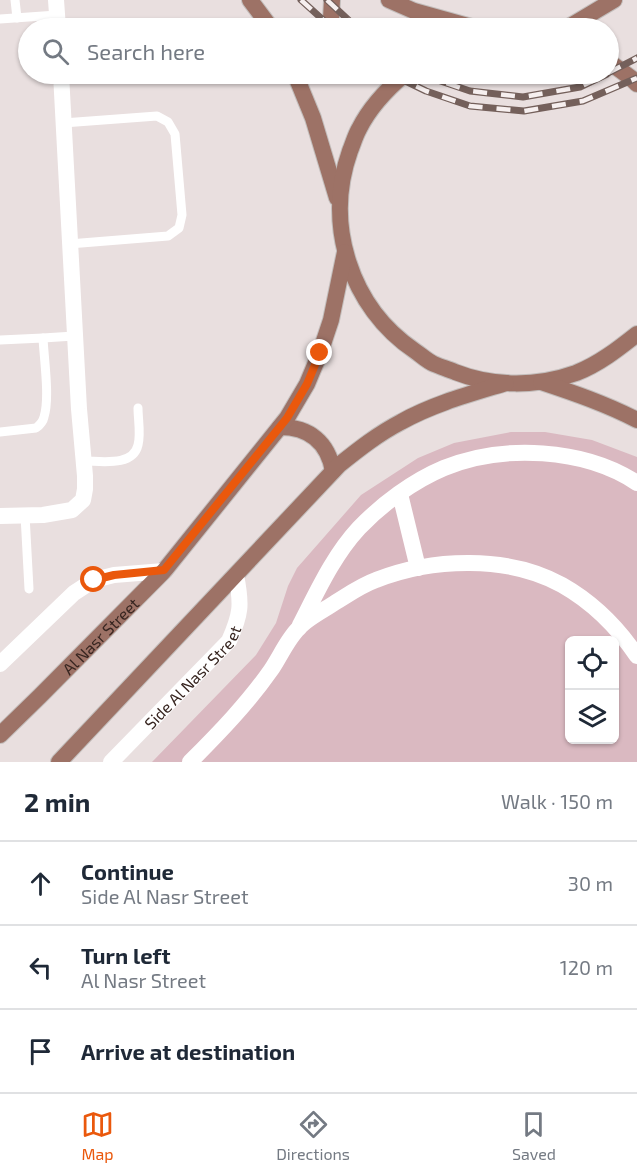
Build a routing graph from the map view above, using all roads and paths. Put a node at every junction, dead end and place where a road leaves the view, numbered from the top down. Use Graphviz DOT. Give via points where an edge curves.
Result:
graph roads {
  1 [pos="15,0"];
  2 [pos="250,0"];
  3 [pos="332,0"];
  4 [pos="389,0"];
  5 [pos="614,0"];
  6 [pos="57,14"];
  7 [pos="16,18"];
  8 [pos="264,18"];
  9 [pos="331,18"];
  10 [pos="439,18"];
  11 [pos="584,18"];
  12 [pos="0,19"];
  13 [pos="619,69"];
  14 [pos="61,84"];
  15 [pos="299,84"];
  16 [pos="393,84"];
  17 [pos="637,84"];
  18 [pos="63,123"];
  19 [pos="339,206"];
  20 [pos="69,244"];
  21 [pos="345,252"];
  22 [pos="637,334"];
  23 [pos="74,336"];
  24 [pos="43,338"];
  25 [pos="0,340"];
  26 [pos="540,382"];
  27 [pos="506,383"];
  28 [pos="138,408"];
  29 [pos="637,420"];
  30 [pos="280,427"];
  31 [pos="0,432"];
  32 [pos="84,461"];
  33 [pos="333,471"];
  34 [pos="637,483"];
  35 [pos="400,494"];
  36 [pos="25,515"];
  37 [pos="0,516"];
  38 [pos="418,568"];
  39 [pos="164,570"];
  40 [pos="236,575"];
  41 [pos="28,589"];
  42 [pos="299,627"];
  43 [pos="637,656"];
  44 [pos="0,664"];
  45 [pos="0,735"];
  46 [pos="59,762"];
  47 [pos="111,762"];
  48 [pos="190,762"];
  1 -- 7 [label="lane"];
  2 -- 8 [label="main road"];
  3 -- 9 [label="main road"];
  4 -- 10 [label="main road"];
  5 -- 11 [label="main road"];
  6 -- 7 [label="lane"];
  7 -- 12 [label="lane"];
  13 -- 17 [label="main road"];
  14 -- 18 [label="street"];
  15 -- 19 [label="main road" via="314,118"];
  16 -- 19 [label="main road" via="357,131 344,168"];
  18 -- 20 [label="street"];
  18 -- 20 [label="lane" via="157,116 168,122 175,134 182,215 179,228 168,236"];
  19 -- 21 [label="main road"];
  20 -- 23 [label="street"];
  21 -- 27 [label="main road" via="357,285 375,315 399,341 433,364 472,378"];
  21 -- 30 [label="main road, Al Nasr Street" via="320,353 307,384"];
  22 -- 26 [label="main road" via="609,356 576,373"];
  23 -- 24 [label="lane"];
  23 -- 32 [label="street"];
  24 -- 25 [label="lane"];
  24 -- 31 [label="lane" via="45,416 36,428"];
  26 -- 27 [label="main road"];
  26 -- 29 [label="main road"];
  27 -- 33 [label="main road" via="436,405 402,421 369,441"];
  28 -- 32 [label="lane" via="139,440 134,454 121,460"];
  30 -- 33 [label="main road" via="299,429 316,438 328,453"];
  30 -- 39 [label="main road, Al Nasr Street"];
  32 -- 36 [label="street" via="86,489 77,507 60,513"];
  33 -- 40 [label="main road"];
  34 -- 35 [label="street" via="601,465 573,457 505,454 444,468"];
  35 -- 38 [label="street"];
  35 -- 42 [label="street" via="380,508 345,545"];
  36 -- 37 [label="street"];
  36 -- 41 [label="lane"];
  38 -- 42 [label="street" via="374,580"];
  38 -- 43 [label="street" via="479,564 528,571 561,585 587,603 612,623"];
  39 -- 44 [label="street" via="94,580 74,593"];
  39 -- 45 [label="main road, Al Nasr Street"];
  40 -- 46 [label="main road"];
  40 -- 47 [label="street, Side Al Nasr Street" via="241,597 238,620 229,641"];
  42 -- 48 [label="street" via="231,720"];
}
